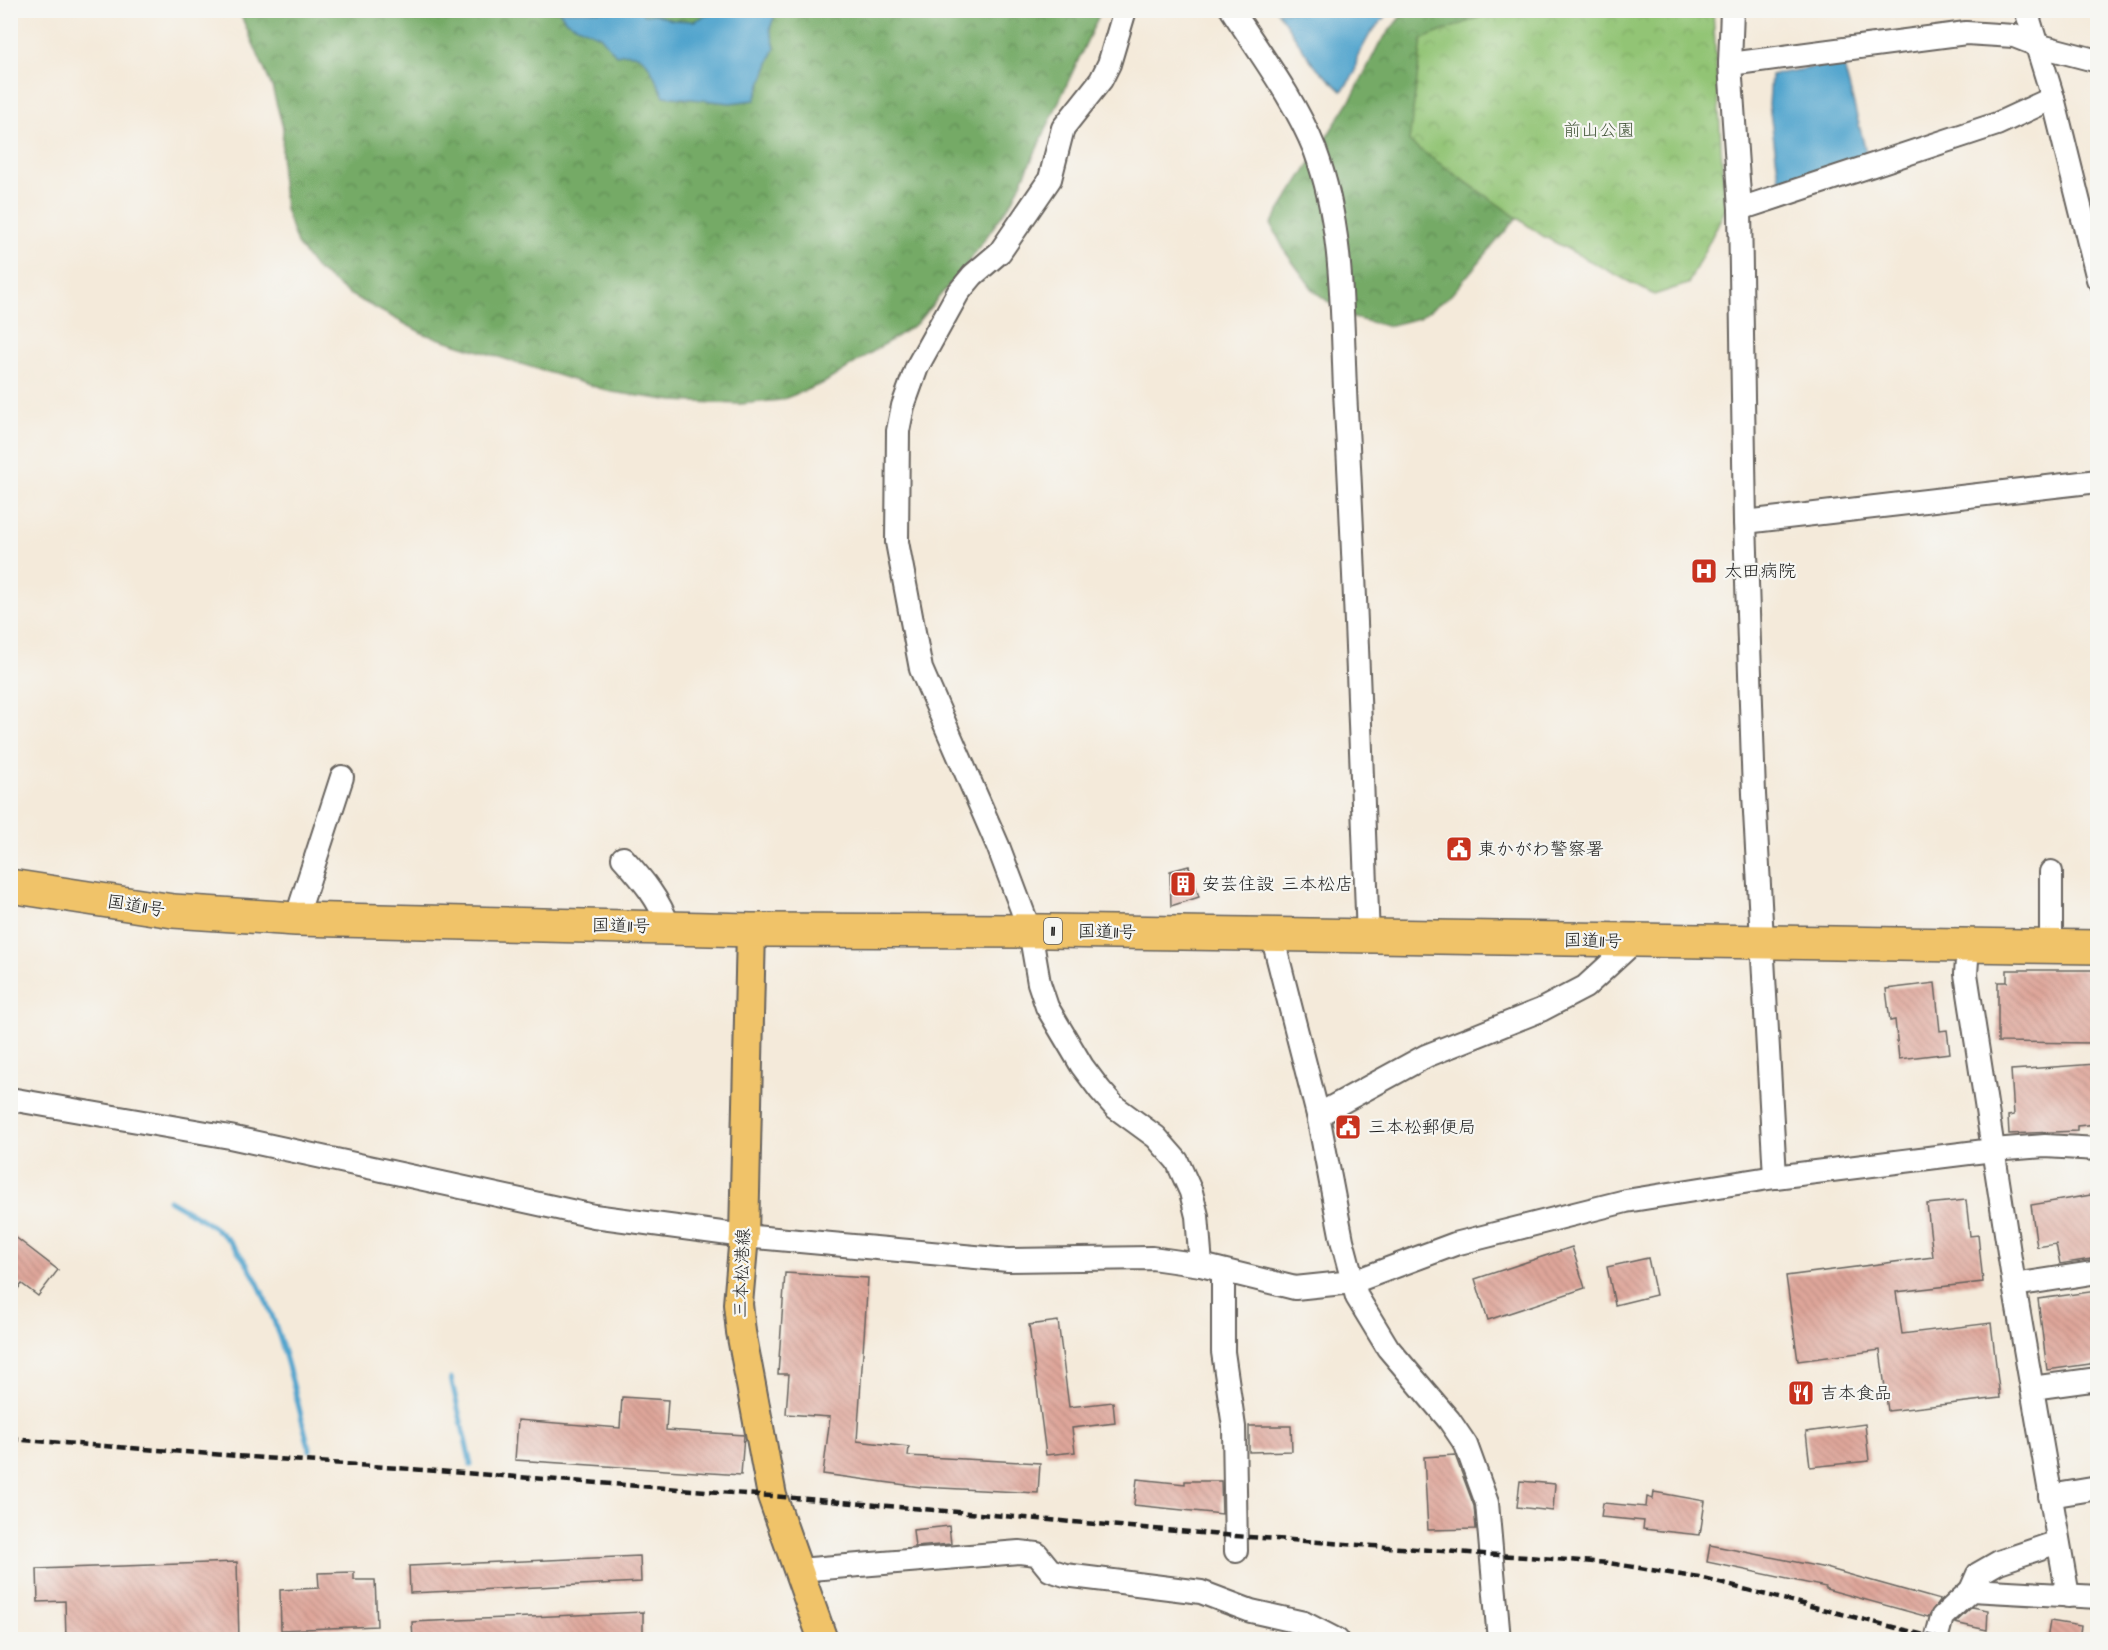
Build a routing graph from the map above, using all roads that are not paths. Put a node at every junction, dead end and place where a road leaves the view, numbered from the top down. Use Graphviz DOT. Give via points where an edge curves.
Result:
graph roads {
  1 [pos="1125,10"];
  2 [pos="1232,10"];
  3 [pos="1732,10"];
  4 [pos="2026,10"];
  5 [pos="2037,45"];
  6 [pos="2097,61"];
  7 [pos="1730,64"];
  8 [pos="2053,98"];
  9 [pos="1740,209"];
  10 [pos="2097,279"];
  11 [pos="2097,481"];
  12 [pos="1745,522"];
  13 [pos="342,777"];
  14 [pos="624,858"];
  15 [pos="2051,872"];
  16 [pos="10,886"];
  17 [pos="296,919"];
  18 [pos="669,927"];
  19 [pos="750,930"];
  20 [pos="1030,931"];
  21 [pos="1272,936"];
  22 [pos="1368,937"];
  23 [pos="1635,941"];
  24 [pos="1762,943"];
  25 [pos="1968,946"];
  26 [pos="2051,947"];
  27 [pos="2097,947"];
  28 [pos="10,1099"];
  29 [pos="1318,1115"];
  30 [pos="2097,1149"];
  31 [pos="1993,1150"];
  32 [pos="1774,1177"];
  33 [pos="744,1236"];
  34 [pos="1201,1265"];
  35 [pos="1223,1271"];
  36 [pos="2097,1272"];
  37 [pos="1353,1282"];
  38 [pos="2014,1285"];
  39 [pos="2097,1379"];
  40 [pos="2032,1388"];
  41 [pos="2097,1488"];
  42 [pos="2050,1496"];
  43 [pos="2058,1542"];
  44 [pos="1236,1551"];
  45 [pos="798,1570"];
  46 [pos="1971,1590"];
  47 [pos="2068,1596"];
  48 [pos="2097,1597"];
  49 [pos="823,1640"];
  50 [pos="1337,1640"];
  51 [pos="1499,1640"];
  52 [pos="1936,1640"];
  1 -- 20 [label="street" via="1101,80 1063,128 1050,179 1000,252 958,293 917,367 898,431 897,542 921,669 998,846"];
  2 -- 22 [label="street" via="1285,91 1314,150 1333,217 1340,272 1356,586"];
  3 -- 7 [label="street"];
  4 -- 5 [label="street"];
  5 -- 6 [label="street"];
  5 -- 7 [label="street" via="2014,36 1966,33"];
  5 -- 8 [label="street"];
  7 -- 9 [label="street"];
  8 -- 9 [label="street" via="1997,124"];
  8 -- 10 [label="street"];
  9 -- 12 [label="street"];
  11 -- 12 [label="street"];
  12 -- 24 [label="street"];
  13 -- 17 [label="street"];
  14 -- 18 [label="street" via="649,887"];
  15 -- 26 [label="street"];
  16 -- 17 [label="highway, 国道11号 / 11" via="172,911"];
  17 -- 18 [label="highway, 国道11号 / 11"];
  18 -- 19 [label="highway, 国道11号 / 11"];
  19 -- 20 [label="highway, 国道11号 / 11"];
  19 -- 33 [label="main road, 三本松港線"];
  20 -- 21 [label="highway, 国道11号 / 11"];
  20 -- 34 [label="street" via="1047,1006 1082,1066 1115,1107 1167,1148 1184,1174 1197,1216"];
  21 -- 22 [label="highway, 国道11号 / 11"];
  21 -- 29 [label="street"];
  22 -- 23 [label="highway, 国道11号 / 11"];
  23 -- 24 [label="highway, 国道11号 / 11"];
  23 -- 29 [label="street" via="1585,987 1541,1010 1426,1056"];
  24 -- 25 [label="highway, 国道11号 / 11"];
  24 -- 32 [label="street"];
  25 -- 26 [label="highway, 国道11号 / 11"];
  25 -- 31 [label="street" via="1966,974"];
  26 -- 27 [label="highway, 国道11号 / 11"];
  28 -- 33 [label="street" via="230,1137 594,1216"];
  29 -- 37 [label="street"];
  30 -- 31 [label="street" via="2045,1146"];
  31 -- 32 [label="street"];
  31 -- 38 [label="street"];
  32 -- 37 [label="street" via="1554,1217 1455,1244"];
  33 -- 34 [label="street" via="1008,1260 1152,1258"];
  33 -- 45 [label="main road, 三本松港線" via="738,1304 741,1332 769,1485"];
  34 -- 35 [label="street"];
  35 -- 37 [label="street" via="1295,1288"];
  35 -- 44 [label="street" via="1223,1352 1234,1427"];
  36 -- 38 [label="street"];
  37 -- 51 [label="street" via="1388,1348 1466,1445 1487,1503"];
  38 -- 40 [label="street"];
  39 -- 40 [label="street"];
  40 -- 42 [label="street"];
  41 -- 42 [label="street"];
  42 -- 43 [label="street"];
  43 -- 46 [label="street" via="1999,1562 1978,1574"];
  43 -- 47 [label="street"];
  45 -- 49 [label="main road, 三本松港線"];
  45 -- 50 [label="street" via="1019,1552 1037,1554 1050,1570 1065,1575 1201,1593 1251,1611 1304,1623"];
  46 -- 47 [label="street"];
  46 -- 52 [label="street" via="1942,1617"];
  47 -- 48 [label="street"];
}
